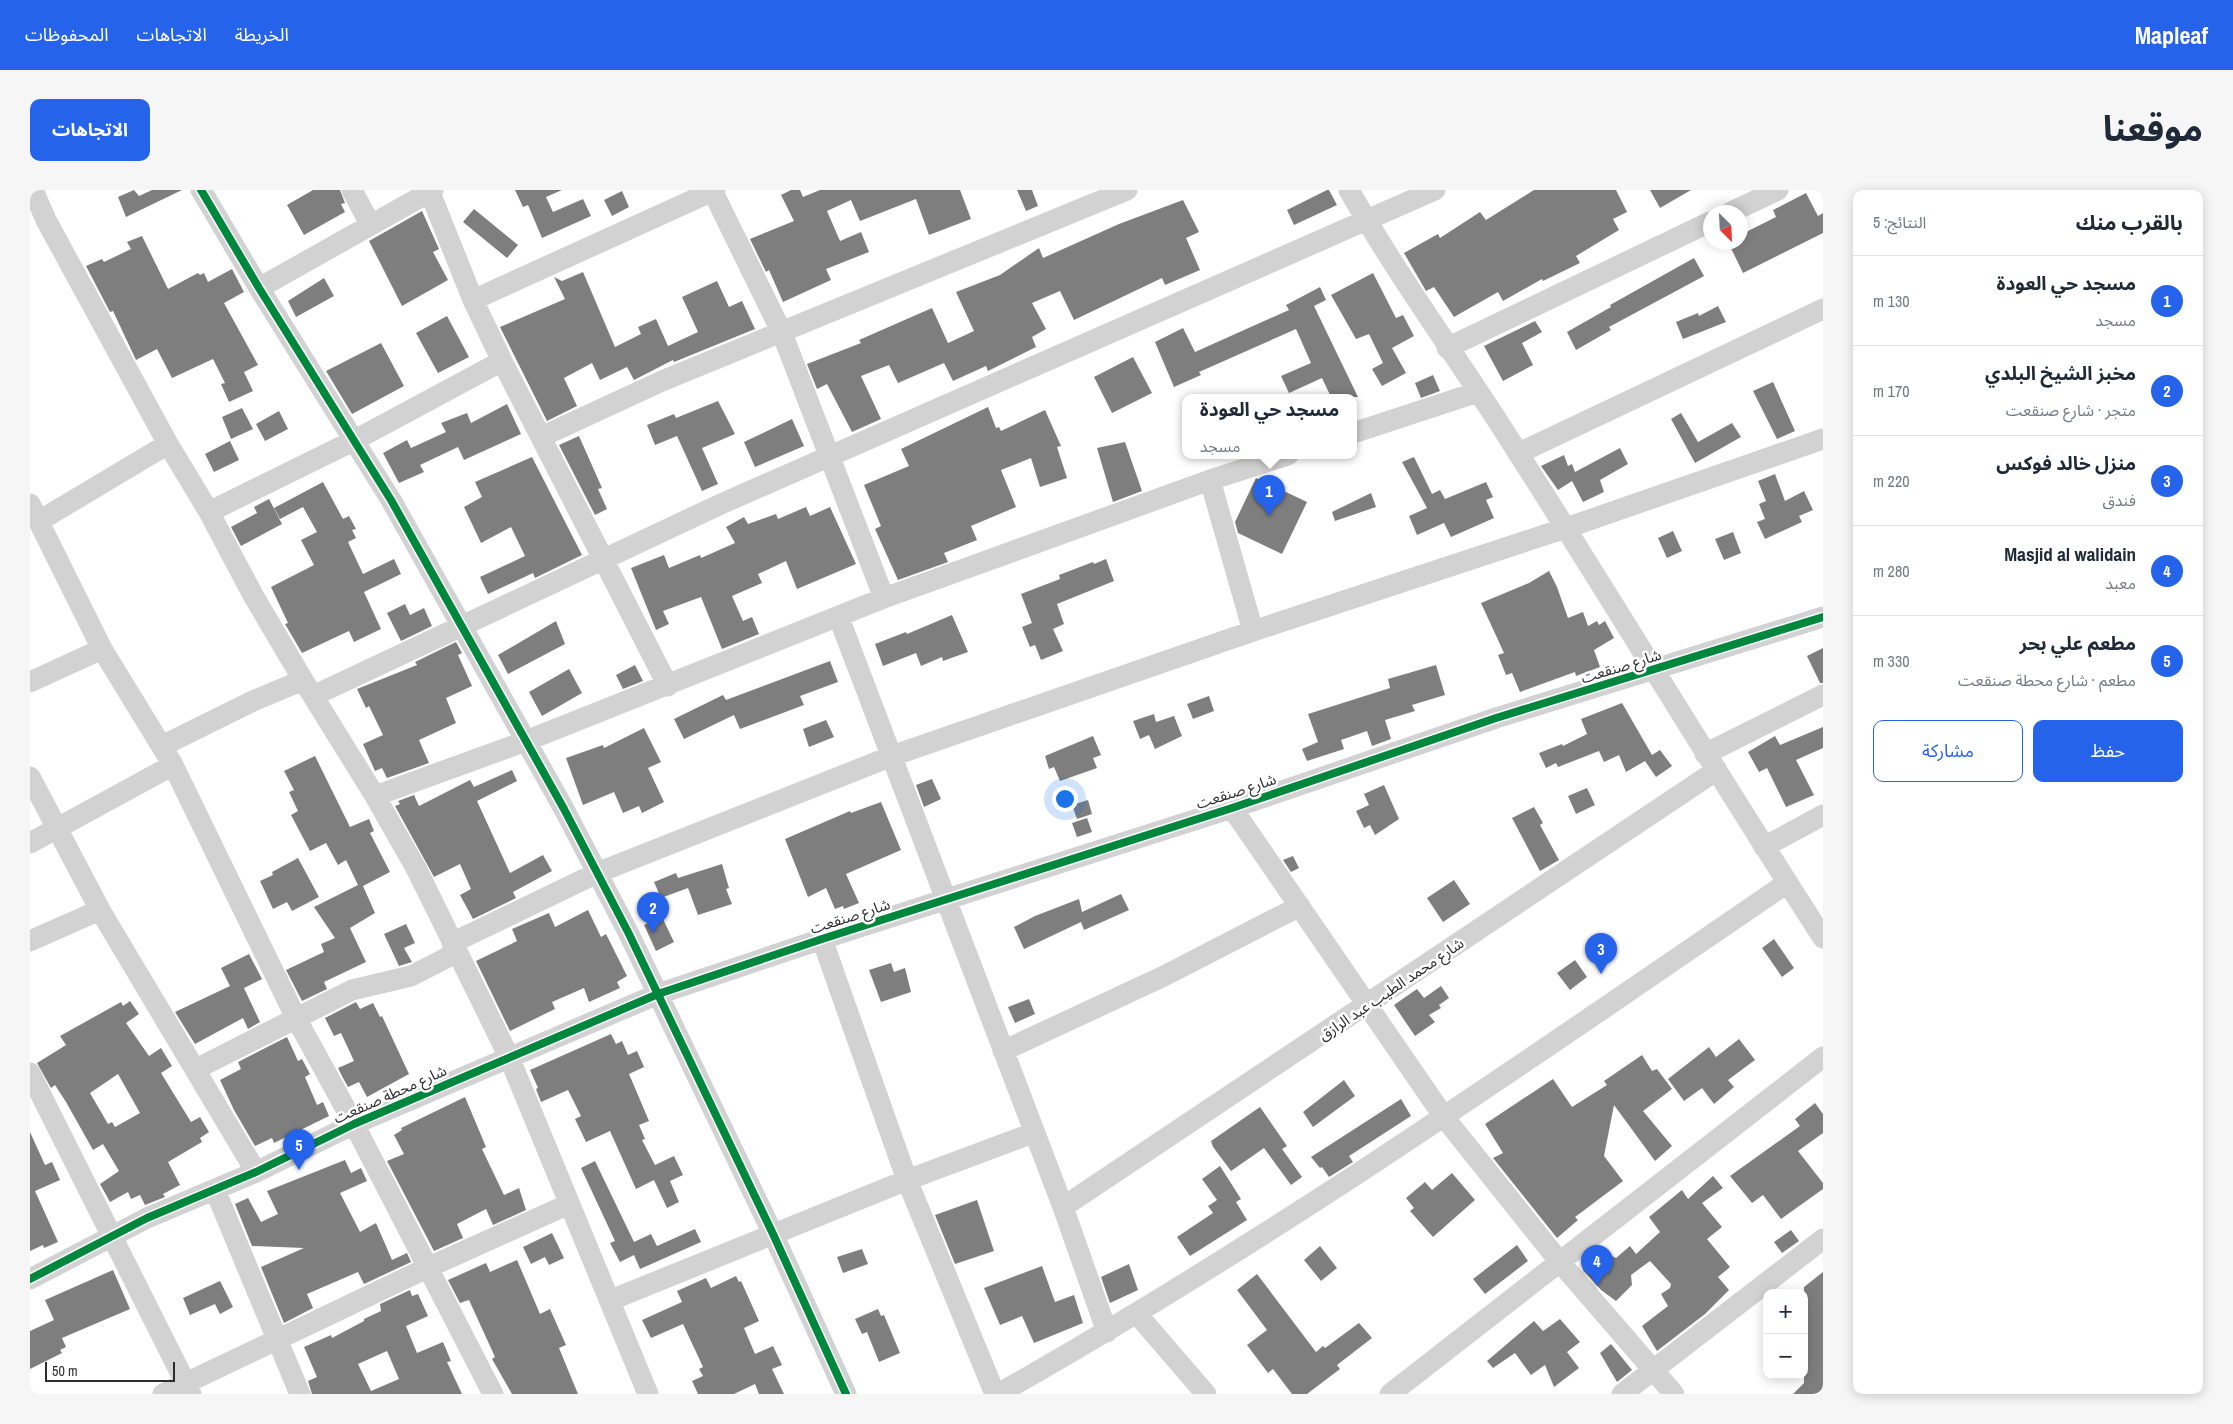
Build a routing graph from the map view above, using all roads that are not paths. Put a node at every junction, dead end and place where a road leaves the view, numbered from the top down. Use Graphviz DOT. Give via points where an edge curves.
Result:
graph roads {
  1 [pos="32,190"];
  2 [pos="202,190"];
  3 [pos="352,190"];
  4 [pos="713,190"];
  5 [pos="1127,190"];
  6 [pos="1349,190"];
  7 [pos="1435,190"];
  8 [pos="1778,190"];
  9 [pos="431,191"];
  10 [pos="1746,205"];
  11 [pos="1367,222"];
  12 [pos="370,224"];
  13 [pos="1703,225"];
  14 [pos="259,288"];
  15 [pos="473,300"];
  16 [pos="1823,309"];
  17 [pos="782,333"];
  18 [pos="1447,348"];
  19 [pos="502,361"];
  20 [pos="1478,392"];
  21 [pos="1357,432"];
  22 [pos="541,437"];
  23 [pos="1823,438"];
  24 [pos="355,440"];
  25 [pos="168,444"];
  26 [pos="1519,453"];
  27 [pos="829,457"];
  28 [pos="1276,459"];
  29 [pos="1210,480"];
  30 [pos="209,512"];
  31 [pos="34,513"];
  32 [pos="1566,528"];
  33 [pos="604,560"];
  34 [pos="884,598"];
  35 [pos="1823,617"];
  36 [pos="840,618"];
  37 [pos="460,626"];
  38 [pos="1253,631"];
  39 [pos="102,649"];
  40 [pos="1653,671"];
  41 [pos="30,682"];
  42 [pos="668,686"];
  43 [pos="308,688"];
  44 [pos="1823,695"];
  45 [pos="526,741"];
  46 [pos="162,746"];
  47 [pos="892,756"];
  48 [pos="1711,762"];
  49 [pos="173,765"];
  50 [pos="30,777"];
  51 [pos="375,796"];
  52 [pos="1232,808"];
  53 [pos="1823,815"];
  54 [pos="56,829"];
  55 [pos="30,844"];
  56 [pos="1764,847"];
  57 [pos="597,873"];
  58 [pos="1787,883"];
  59 [pos="946,900"];
  60 [pos="1300,906"];
  61 [pos="100,910"];
  62 [pos="1823,938"];
  63 [pos="822,939"];
  64 [pos="30,941"];
  65 [pos="454,948"];
  66 [pos="658,994"];
  67 [pos="1368,1005"];
  68 [pos="296,1018"];
  69 [pos="1003,1051"];
  70 [pos="509,1057"];
  71 [pos="1823,1057"];
  72 [pos="196,1069"];
  73 [pos="30,1072"];
  74 [pos="1444,1117"];
  75 [pos="354,1124"];
  76 [pos="1033,1133"];
  77 [pos="256,1172"];
  78 [pos="907,1180"];
  79 [pos="215,1190"];
  80 [pos="569,1204"];
  81 [pos="1063,1207"];
  82 [pos="772,1234"];
  83 [pos="112,1236"];
  84 [pos="1823,1238"];
  85 [pos="1559,1261"];
  86 [pos="427,1268"];
  87 [pos="30,1279"];
  88 [pos="611,1300"];
  89 [pos="1137,1314"];
  90 [pos="1107,1332"];
  91 [pos="278,1338"];
  92 [pos="1652,1370"];
  93 [pos="188,1389"];
  94 [pos="163,1394"];
  95 [pos="300,1394"];
  96 [pos="493,1394"];
  97 [pos="648,1394"];
  98 [pos="846,1394"];
  99 [pos="996,1394"];
  100 [pos="1206,1394"];
  101 [pos="1390,1394"];
  102 [pos="1622,1394"];
  103 [pos="1674,1394"];
  1 -- 25 [label="street"];
  2 -- 14 [label="street"];
  3 -- 12 [label="street"];
  4 -- 15 [label="street"];
  4 -- 17 [label="street"];
  5 -- 17 [label="street"];
  6 -- 11 [label="street"];
  7 -- 11 [label="street"];
  8 -- 10 [label="street"];
  9 -- 12 [label="street"];
  9 -- 15 [label="street"];
  11 -- 18 [label="street"];
  11 -- 27 [label="street"];
  12 -- 14 [label="street"];
  13 -- 18 [label="street"];
  14 -- 24 [label="street"];
  15 -- 19 [label="street"];
  16 -- 26 [label="street"];
  17 -- 22 [label="street" via="662,381"];
  17 -- 27 [label="street"];
  18 -- 20 [label="street"];
  19 -- 22 [label="street"];
  19 -- 24 [label="street"];
  20 -- 21 [label="street"];
  20 -- 26 [label="street"];
  22 -- 33 [label="street"];
  23 -- 32 [label="street"];
  24 -- 30 [label="street"];
  24 -- 37 [label="street"];
  25 -- 30 [label="street"];
  25 -- 31 [label="street"];
  26 -- 32 [label="street"];
  27 -- 33 [label="street"];
  27 -- 34 [label="street"];
  28 -- 29 [label="street"];
  29 -- 34 [label="street"];
  29 -- 38 [label="street"];
  30 -- 43 [label="street"];
  31 -- 39 [label="street"];
  32 -- 38 [label="street"];
  32 -- 40 [label="street"];
  33 -- 37 [label="street"];
  33 -- 42 [label="street"];
  34 -- 36 [label="street"];
  35 -- 40 [label="street, شارع صنقعت"];
  36 -- 42 [label="street"];
  36 -- 47 [label="street"];
  37 -- 43 [label="street"];
  37 -- 45 [label="street"];
  38 -- 47 [label="street"];
  39 -- 41 [label="street"];
  39 -- 46 [label="street"];
  40 -- 48 [label="street"];
  40 -- 52 [label="street, شارع صنقعت" via="1496,718"];
  42 -- 45 [label="street"];
  43 -- 46 [label="street" via="253,701"];
  43 -- 51 [label="street"];
  44 -- 48 [label="street, شارع محمد الطيب عبد الرازق"];
  45 -- 51 [label="street"];
  45 -- 57 [label="street"];
  46 -- 49 [label="street"];
  47 -- 57 [label="street"];
  47 -- 59 [label="street"];
  48 -- 56 [label="street"];
  48 -- 67 [label="street, شارع محمد الطيب عبد الرازق"];
  49 -- 54 [label="street"];
  49 -- 68 [label="street"];
  50 -- 54 [label="street"];
  51 -- 65 [label="street" via="417,870"];
  52 -- 59 [label="street, شارع صنقعت"];
  52 -- 60 [label="street"];
  53 -- 56 [label="street"];
  54 -- 55 [label="street"];
  54 -- 61 [label="street"];
  56 -- 58 [label="street"];
  57 -- 65 [label="street"];
  57 -- 66 [label="street"];
  58 -- 62 [label="street"];
  58 -- 74 [label="street"];
  59 -- 63 [label="street, شارع صنقعت"];
  59 -- 69 [label="street"];
  60 -- 67 [label="street"];
  60 -- 69 [label="street" via="1164,976"];
  61 -- 64 [label="street"];
  61 -- 72 [label="street"];
  63 -- 66 [label="street, شارع صنقعت"];
  63 -- 78 [label="street"];
  65 -- 68 [label="street" via="411,976 352,990"];
  65 -- 70 [label="street"];
  66 -- 70 [label="street, شارع محطة صنقعت"];
  66 -- 82 [label="street"];
  67 -- 74 [label="street"];
  67 -- 81 [label="street, شارع محمد الطيب عبد الرازق"];
  68 -- 72 [label="street"];
  68 -- 75 [label="street"];
  69 -- 76 [label="street"];
  70 -- 75 [label="street, شارع محطة صنقعت"];
  70 -- 80 [label="street"];
  71 -- 85 [label="street"];
  72 -- 77 [label="street"];
  73 -- 83 [label="street"];
  74 -- 85 [label="street"];
  74 -- 89 [label="street"];
  75 -- 77 [label="street, شارع محطة صنقعت"];
  75 -- 86 [label="street"];
  76 -- 78 [label="street"];
  76 -- 81 [label="street"];
  77 -- 79 [label="street, شارع محطة صنقعت"];
  78 -- 82 [label="street"];
  78 -- 99 [label="street"];
  79 -- 83 [label="street, شارع محطة صنقعت"];
  79 -- 91 [label="street"];
  80 -- 86 [label="street"];
  80 -- 88 [label="street"];
  81 -- 90 [label="street"];
  82 -- 88 [label="street"];
  82 -- 98 [label="street"];
  83 -- 87 [label="street, شارع محطة صنقعت"];
  83 -- 93 [label="street"];
  84 -- 92 [label="street"];
  85 -- 92 [label="street"];
  85 -- 101 [label="street"];
  86 -- 91 [label="street"];
  86 -- 96 [label="street"];
  88 -- 97 [label="street"];
  89 -- 90 [label="street"];
  89 -- 100 [label="street"];
  90 -- 99 [label="street"];
  91 -- 93 [label="street"];
  91 -- 95 [label="street"];
  92 -- 102 [label="street"];
  92 -- 103 [label="street"];
  93 -- 94 [label="street"];
}
